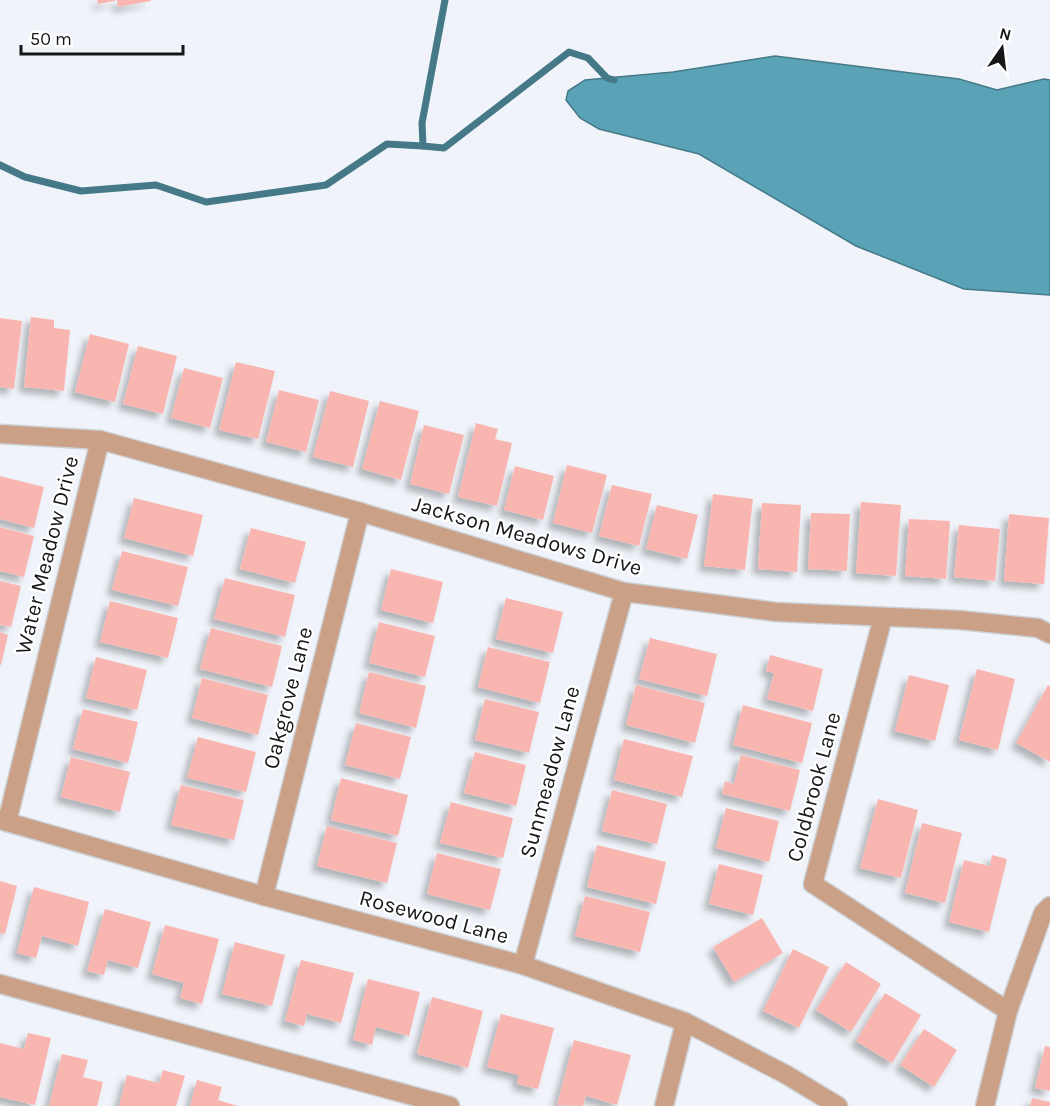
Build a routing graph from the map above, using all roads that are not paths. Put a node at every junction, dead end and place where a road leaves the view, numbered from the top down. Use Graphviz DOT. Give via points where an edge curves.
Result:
graph roads {
  1 [pos="0,434"];
  2 [pos="100,440"];
  3 [pos="360,512"];
  4 [pos="624,592"];
  5 [pos="883,618"];
  6 [pos="1050,634"];
  7 [pos="3,821"];
  8 [pos="264,896"];
  9 [pos="1050,906"];
  10 [pos="523,965"];
  11 [pos="0,984"];
  12 [pos="1008,1011"];
  13 [pos="685,1022"];
  14 [pos="450,1106"];
  15 [pos="664,1106"];
  16 [pos="838,1106"];
  17 [pos="985,1106"];
  1 -- 2 [label="street, Jackson Meadows Drive"];
  2 -- 3 [label="street, Jackson Meadows Drive"];
  2 -- 7 [label="street, Water Meadow Drive"];
  3 -- 4 [label="street, Jackson Meadows Drive"];
  3 -- 8 [label="street, Oakgrove Lane"];
  4 -- 5 [label="street, Jackson Meadows Drive" via="776,612"];
  4 -- 10 [label="street, Sunmeadow Lane"];
  5 -- 6 [label="street, Jackson Meadows Drive" via="971,621 1038,628"];
  5 -- 12 [label="street, Coldbrook Lane" via="813,884"];
  7 -- 8 [label="street, Rosewood Lane"];
  8 -- 10 [label="street, Rosewood Lane"];
  9 -- 12 [label="street" via="1043,913"];
  10 -- 13 [label="street, Rosewood Lane"];
  11 -- 14 [label="street"];
  12 -- 17 [label="street"];
  13 -- 15 [label="street"];
  13 -- 16 [label="street, Rosewood Lane"];
}
